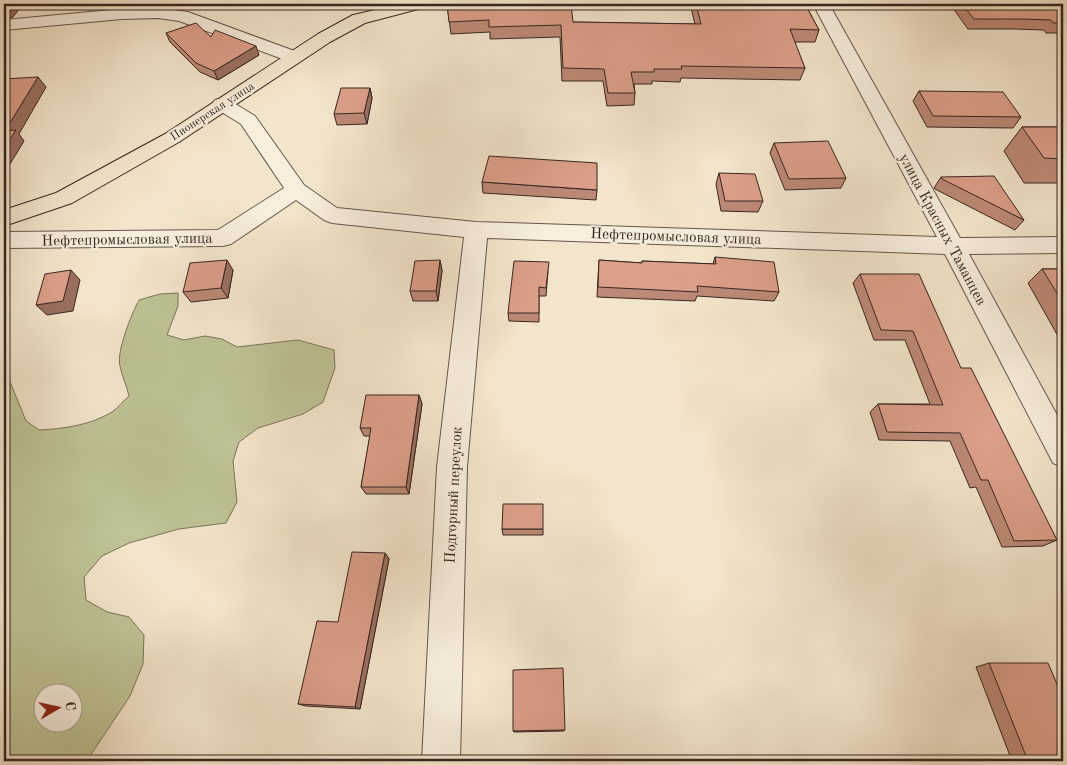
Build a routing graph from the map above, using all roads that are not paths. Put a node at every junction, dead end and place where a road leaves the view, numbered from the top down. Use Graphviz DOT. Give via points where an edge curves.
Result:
graph roads {
  1 [pos="420,4"];
  2 [pos="821,4"];
  3 [pos="394,6"];
  4 [pos="4,24"];
  5 [pos="294,57"];
  6 [pos="222,104"];
  7 [pos="296,190"];
  8 [pos="4,218"];
  9 [pos="476,230"];
  10 [pos="4,240"];
  11 [pos="1063,245"];
  12 [pos="953,246"];
  13 [pos="1063,454"];
  14 [pos="442,761"];
  1 -- 3 [label="main road, Пионерская улица"];
  2 -- 12 [label="street, улица Красных Таманцев"];
  3 -- 5 [label="main road, Пионерская улица" via="359,19"];
  4 -- 5 [label="street" via="122,14 166,14 182,16"];
  5 -- 6 [label="main road, Пионерская улица"];
  6 -- 7 [label="street, Нефтепромысловая улица" via="248,120"];
  6 -- 8 [label="main road, Пионерская улица" via="172,138 64,198"];
  7 -- 9 [label="street, Нефтепромысловая улица" via="332,215"];
  7 -- 10 [label="street, Нефтепромысловая улица" via="223,238"];
  9 -- 12 [label="street, Нефтепромысловая улица"];
  9 -- 14 [label="street, Подгорный переулок" via="452,467"];
  11 -- 12 [label="street, Нефтепромысловая улица"];
  12 -- 13 [label="street, улица Красных Таманцев"];
}
